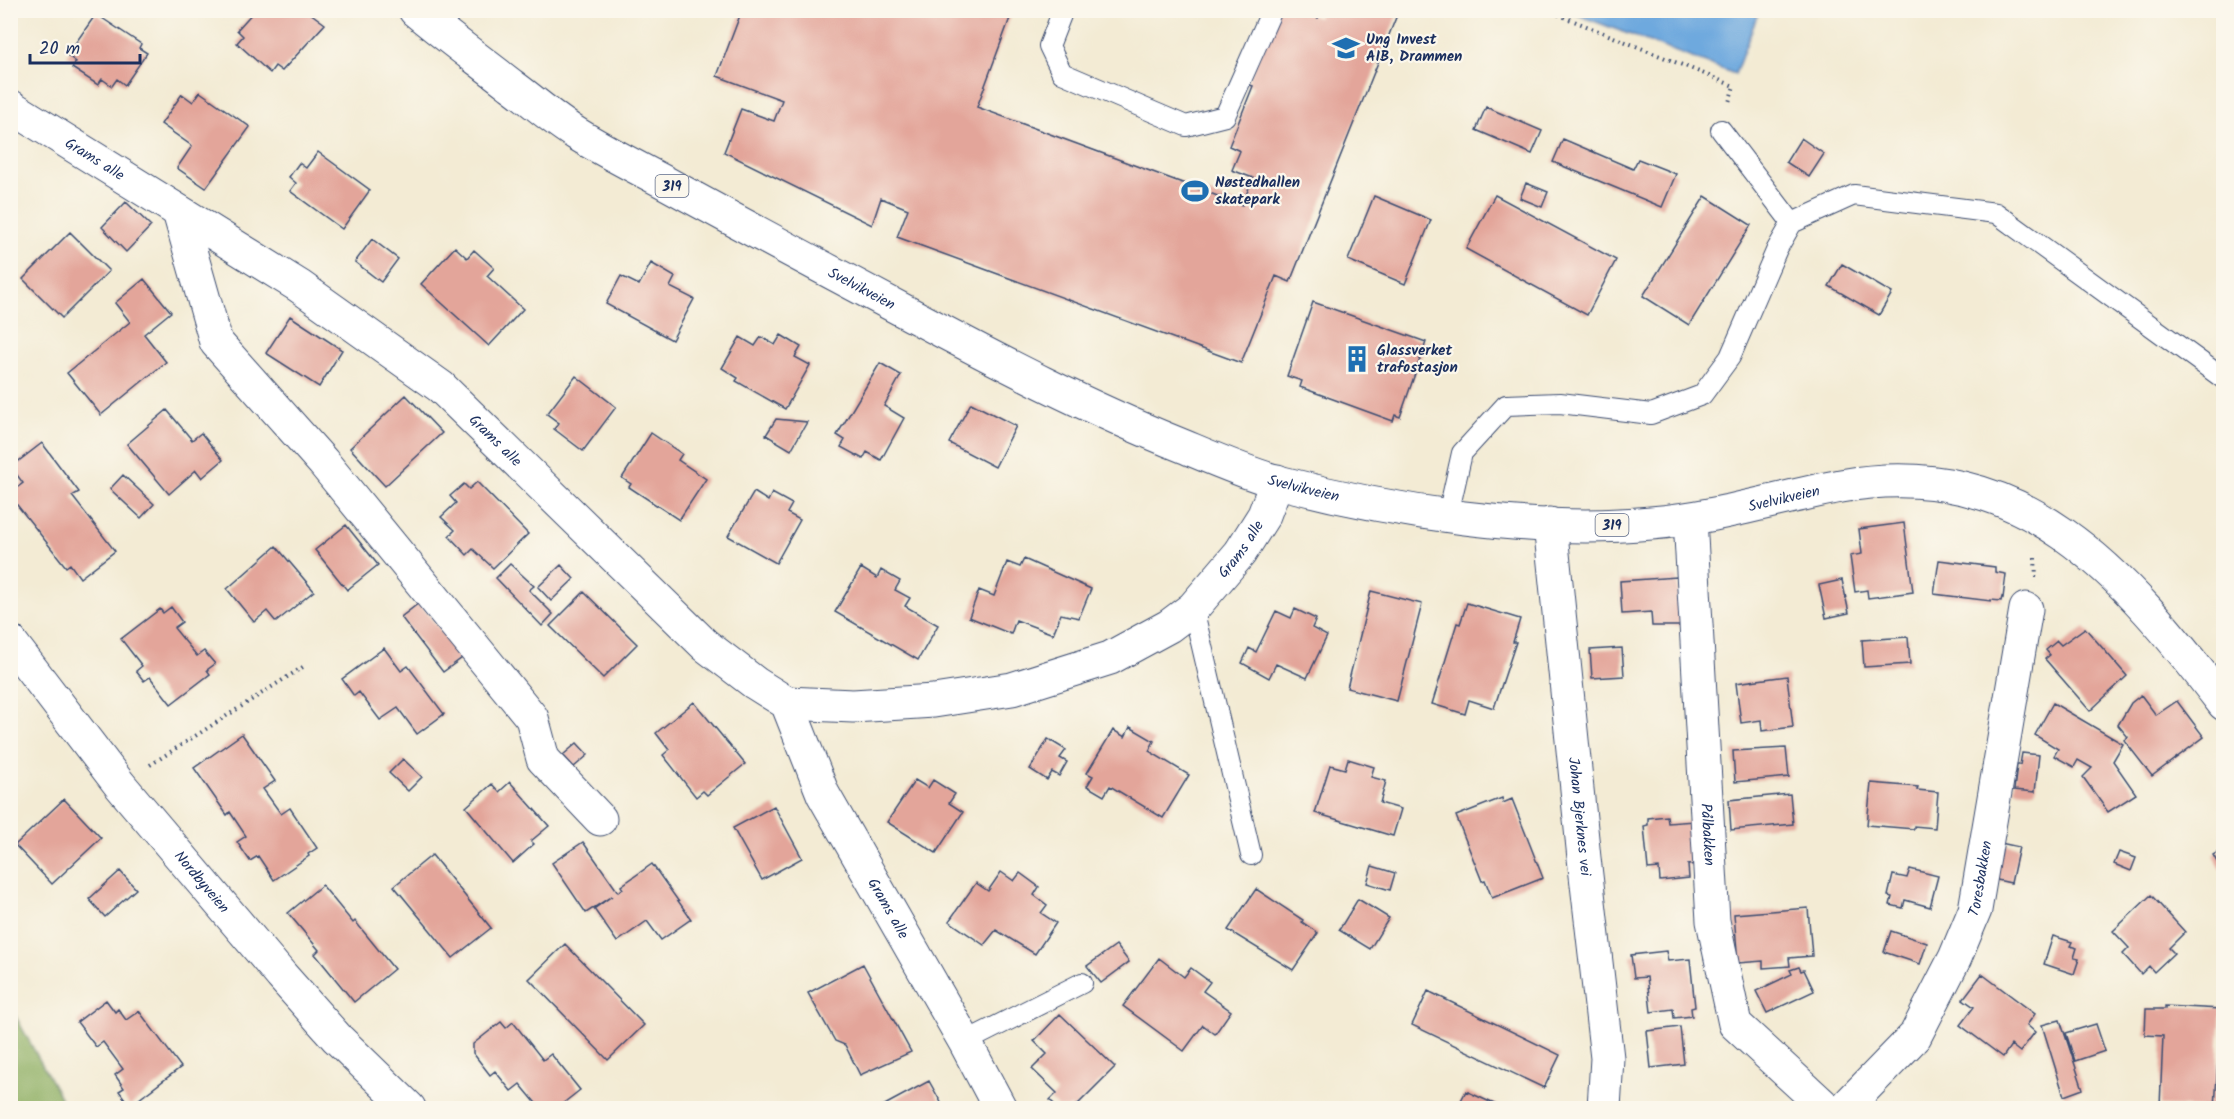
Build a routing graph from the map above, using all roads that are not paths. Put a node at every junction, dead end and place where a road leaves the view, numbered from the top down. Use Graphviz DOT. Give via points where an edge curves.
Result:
graph roads {
  1 [pos="415,10"];
  2 [pos="1064,10"];
  3 [pos="1272,10"];
  4 [pos="10,106"];
  5 [pos="1721,130"];
  6 [pos="179,212"];
  7 [pos="1792,223"];
  8 [pos="2223,379"];
  9 [pos="1277,481"];
  10 [pos="1448,515"];
  11 [pos="1690,519"];
  12 [pos="1550,524"];
  13 [pos="1192,608"];
  14 [pos="2026,609"];
  15 [pos="10,641"];
  16 [pos="787,703"];
  17 [pos="2223,705"];
  18 [pos="600,819"];
  19 [pos="1251,855"];
  20 [pos="1082,983"];
  21 [pos="966,1042"];
  22 [pos="409,1108"];
  23 [pos="1000,1108"];
  24 [pos="1604,1108"];
  25 [pos="1826,1108"];
  26 [pos="1845,1108"];
  1 -- 9 [label="street, Svelvikveien / 319" via="572,132 770,241 1108,415"];
  2 -- 3 [label="lane" via="1049,46 1062,73 1186,126 1225,116"];
  4 -- 6 [label="street, Grams alle"];
  5 -- 7 [label="lane"];
  6 -- 16 [label="street, Grams alle" via="299,286 441,387 705,645"];
  6 -- 18 [label="street" via="216,342 323,462 532,718 543,759"];
  7 -- 8 [label="lane" via="1854,195 1996,213"];
  7 -- 10 [label="lane" via="1730,357 1702,395 1651,414 1560,403 1506,405 1462,453"];
  9 -- 10 [label="street, Svelvikveien / 319"];
  9 -- 13 [label="street, Grams alle" via="1264,515 1240,553"];
  10 -- 12 [label="street, Svelvikveien / 319"];
  11 -- 12 [label="street, Svelvikveien / 319" via="1647,524"];
  11 -- 17 [label="street, Svelvikveien / 319" via="1845,486 1887,482 1920,482 1986,495 2054,527 2097,559 2142,606"];
  11 -- 25 [label="street, Pålbakken" via="1713,921 1735,1023"];
  12 -- 24 [label="street, Johan Bjerknes vei" via="1607,1058"];
  13 -- 16 [label="street, Grams alle" via="1168,626 1110,657 1012,689 911,703"];
  13 -- 19 [label="lane"];
  14 -- 26 [label="street, Toresbakken" via="1975,910 1915,1036"];
  15 -- 22 [label="street, Nordbyveien" via="120,785 273,966 337,1038"];
  16 -- 21 [label="street, Grams alle" via="824,794"];
  20 -- 21 [label="lane"];
  21 -- 23 [label="street, Grams alle"];
}
